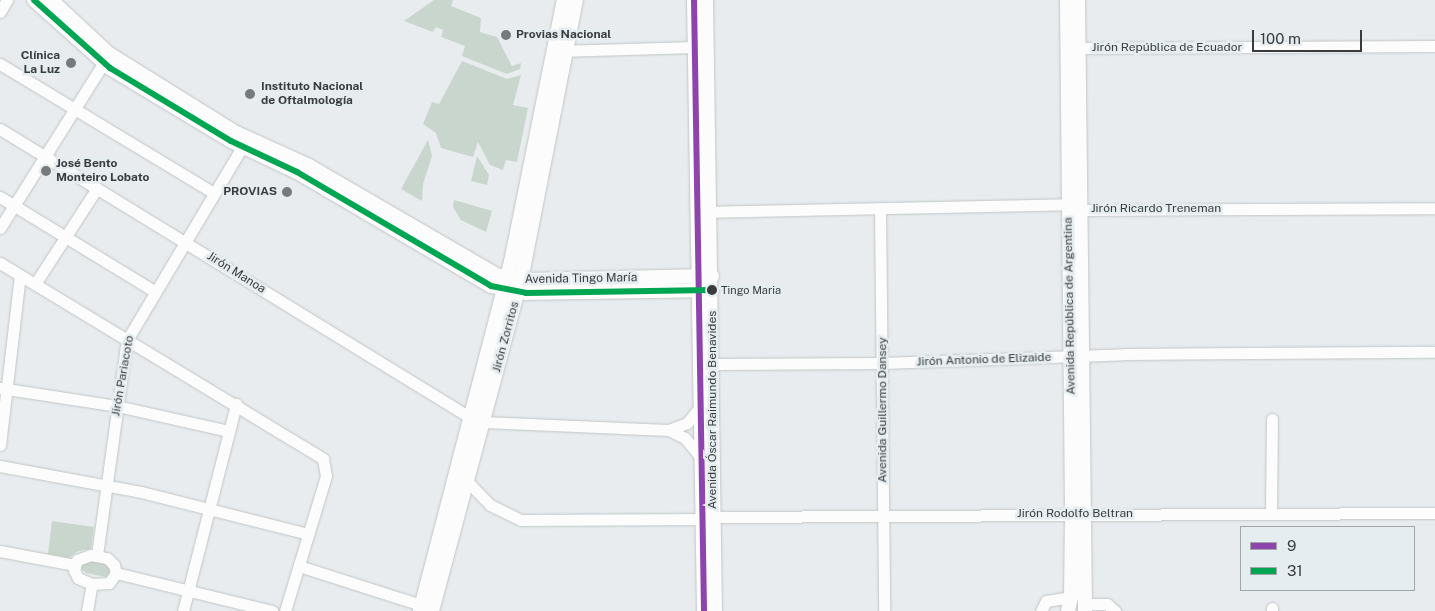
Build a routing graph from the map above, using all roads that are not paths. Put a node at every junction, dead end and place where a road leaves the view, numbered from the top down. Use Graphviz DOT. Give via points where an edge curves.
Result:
graph roads {
  1 [pos="8,0"];
  2 [pos="34,0"];
  3 [pos="50,0"];
  4 [pos="564,0"];
  5 [pos="576,0"];
  6 [pos="694,0"];
  7 [pos="706,0"];
  8 [pos="1067,0"];
  9 [pos="1078,0"];
  10 [pos="0,12"];
  11 [pos="76,32"];
  12 [pos="1435,46"];
  13 [pos="695,48"];
  14 [pos="1073,48"];
  15 [pos="561,51"];
  16 [pos="106,59"];
  17 [pos="0,64"];
  18 [pos="73,108"];
  19 [pos="0,130"];
  20 [pos="244,143"];
  21 [pos="44,157"];
  22 [pos="97,188"];
  23 [pos="214,193"];
  24 [pos="0,197"];
  25 [pos="13,205"];
  26 [pos="1074,207"];
  27 [pos="880,208"];
  28 [pos="1435,208"];
  29 [pos="705,212"];
  30 [pos="0,228"];
  31 [pos="65,238"];
  32 [pos="185,242"];
  33 [pos="0,263"];
  34 [pos="20,275"];
  35 [pos="706,276"];
  36 [pos="35,284"];
  37 [pos="512,285"];
  38 [pos="706,290"];
  39 [pos="154,291"];
  40 [pos="127,340"];
  41 [pos="1435,352"];
  42 [pos="1075,357"];
  43 [pos="883,363"];
  44 [pos="713,364"];
  45 [pos="3,388"];
  46 [pos="236,404"];
  47 [pos="702,404"];
  48 [pos="117,406"];
  49 [pos="1272,419"];
  50 [pos="477,420"];
  51 [pos="669,430"];
  52 [pos="229,431"];
  53 [pos="0,444"];
  54 [pos="702,460"];
  55 [pos="0,466"];
  56 [pos="467,481"];
  57 [pos="106,484"];
  58 [pos="209,508"];
  59 [pos="1271,513"];
  60 [pos="1435,513"];
  61 [pos="1077,514"];
  62 [pos="883,516"];
  63 [pos="708,518"];
  64 [pos="308,534"];
  65 [pos="0,551"];
  66 [pos="96,555"];
  67 [pos="75,565"];
  68 [pos="299,566"];
  69 [pos="116,573"];
  70 [pos="92,584"];
  71 [pos="188,591"];
  72 [pos="1071,597"];
  73 [pos="1084,608"];
  74 [pos="424,609"];
  75 [pos="88,611"];
  76 [pos="183,611"];
  77 [pos="272,611"];
  78 [pos="285,611"];
  79 [pos="704,611"];
  80 [pos="715,611"];
  81 [pos="884,611"];
  82 [pos="1042,611"];
  83 [pos="1068,611"];
  84 [pos="1115,611"];
  1 -- 10 [label="street"];
  2 -- 11 [label="main road, Avenida Tingo María"];
  3 -- 11 [label="main road, Avenida Tingo María"];
  4 -- 15 [label="main road, Jirón Zorritos"];
  5 -- 15 [label="main road, Jirón Zorritos"];
  6 -- 13 [label="main road, Avenida Óscar Raimundo Benavides"];
  7 -- 29 [label="main road, Avenida Óscar Raimundo Benavides"];
  8 -- 14 [label="main road, Avenida República de Argentina"];
  9 -- 14 [label="main road, Avenida República de Argentina"];
  11 -- 16 [label="main road, Avenida Tingo María"];
  12 -- 14 [label="street, Jirón República de Ecuador"];
  13 -- 15 [label="street"];
  13 -- 29 [label="main road, Avenida Óscar Raimundo Benavides"];
  14 -- 26 [label="main road, Avenida República de Argentina"];
  15 -- 37 [label="main road, Jirón Zorritos"];
  16 -- 18 [label="street"];
  16 -- 20 [label="main road, Avenida Tingo María"];
  17 -- 18 [label="street"];
  18 -- 21 [label="street"];
  18 -- 23 [label="street"];
  19 -- 21 [label="street, Jirón Manoa"];
  20 -- 23 [label="street, Jirón Pariacoto"];
  20 -- 37 [label="main road, Avenida Tingo María" via="312,167"];
  21 -- 22 [label="street, Jirón Manoa"];
  21 -- 25 [label="street"];
  22 -- 31 [label="street"];
  22 -- 32 [label="street, Jirón Manoa"];
  23 -- 32 [label="street, Jirón Pariacoto"];
  24 -- 25 [label="street"];
  25 -- 30 [label="street"];
  25 -- 31 [label="street"];
  26 -- 27 [label="street, Jirón Ricardo Treneman"];
  26 -- 28 [label="street, Jirón Ricardo Treneman"];
  26 -- 42 [label="main road, Avenida República de Argentina"];
  27 -- 29 [label="street, Jirón Ricardo Treneman"];
  27 -- 43 [label="street, Avenida Guillermo Dansey"];
  29 -- 35 [label="main road, Avenida Óscar Raimundo Benavides"];
  31 -- 36 [label="street"];
  31 -- 39 [label="street"];
  32 -- 39 [label="street, Jirón Pariacoto"];
  32 -- 50 [label="street, Jirón Manoa"];
  33 -- 34 [label="street"];
  34 -- 36 [label="street"];
  34 -- 45 [label="street"];
  35 -- 37 [label="main road, Avenida Tingo María"];
  35 -- 38 [label="main road, Avenida Óscar Raimundo Benavides"];
  36 -- 40 [label="street"];
  37 -- 38 [label="main road, Avenida Tingo María"];
  37 -- 50 [label="main road, Jirón Zorritos"];
  38 -- 44 [label="main road, Avenida Óscar Raimundo Benavides"];
  38 -- 47 [label="main road, Avenida Óscar Raimundo Benavides"];
  39 -- 40 [label="street, Jirón Pariacoto"];
  40 -- 46 [label="street"];
  40 -- 48 [label="street, Jirón Pariacoto"];
  41 -- 42 [label="street, Jirón Antonio de Elizaide"];
  42 -- 43 [label="street, Jirón Antonio de Elizaide"];
  42 -- 61 [label="main road, Avenida República de Argentina"];
  43 -- 44 [label="street, Jirón Antonio de Elizaide"];
  43 -- 62 [label="street, Avenida Guillermo Dansey"];
  44 -- 63 [label="main road, Avenida Óscar Raimundo Benavides"];
  45 -- 48 [label="street"];
  45 -- 53 [label="street"];
  46 -- 52 [label="street"];
  46 -- 64 [label="street" via="318,454 326,464"];
  47 -- 51 [label="street" via="687,424"];
  47 -- 54 [label="main road, Avenida Óscar Raimundo Benavides"];
  48 -- 52 [label="street"];
  48 -- 57 [label="street, Jirón Pariacoto"];
  49 -- 59 [label="street"];
  50 -- 51 [label="street"];
  50 -- 56 [label="main road, Jirón Zorritos"];
  50 -- 74 [label="main road, Jirón Zorritos"];
  51 -- 54 [label="street" via="685,438"];
  52 -- 58 [label="street"];
  54 -- 63 [label="main road, Avenida Óscar Raimundo Benavides"];
  55 -- 57 [label="street"];
  56 -- 63 [label="street, Jirón Rodolfo Beltran" via="490,504 521,520"];
  56 -- 74 [label="main road, Jirón Zorritos"];
  57 -- 58 [label="street"];
  57 -- 66 [label="street, Jirón Pariacoto"];
  58 -- 64 [label="street"];
  58 -- 71 [label="street"];
  59 -- 60 [label="street, Jirón Rodolfo Beltran"];
  59 -- 61 [label="street, Jirón Rodolfo Beltran"];
  61 -- 62 [label="street, Jirón Rodolfo Beltran"];
  61 -- 72 [label="main road, Avenida República de Argentina"];
  61 -- 73 [label="main road, Avenida República de Argentina"];
  62 -- 63 [label="street, Jirón Rodolfo Beltran"];
  62 -- 81 [label="street, Avenida Guillermo Dansey"];
  63 -- 79 [label="main road, Avenida Óscar Raimundo Benavides"];
  63 -- 80 [label="main road, Avenida Óscar Raimundo Benavides"];
  64 -- 68 [label="street"];
  65 -- 67 [label="street"];
  66 -- 67 [label="street" via="81,557"];
  66 -- 69 [label="street" via="111,560"];
  67 -- 70 [label="street" via="78,578"];
  68 -- 74 [label="street"];
  68 -- 78 [label="street"];
  69 -- 70 [label="street" via="109,583"];
  69 -- 71 [label="street"];
  70 -- 75 [label="street"];
  71 -- 76 [label="street"];
  71 -- 77 [label="street"];
  72 -- 82 [label="street" via="1046,601"];
  72 -- 83 [label="main road, Avenida República de Argentina"];
  73 -- 84 [label="street" via="1107,604"];
}
